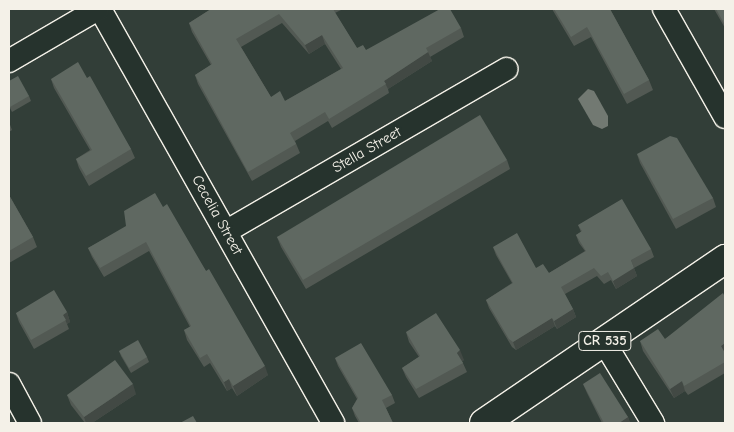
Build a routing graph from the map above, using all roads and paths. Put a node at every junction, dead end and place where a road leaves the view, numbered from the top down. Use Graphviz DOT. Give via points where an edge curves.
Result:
graph roads {
  1 [pos="99,9"];
  2 [pos="664,9"];
  3 [pos="9,61"];
  4 [pos="508,69"];
  5 [pos="725,117"];
  6 [pos="227,231"];
  7 [pos="725,259"];
  8 [pos="604,342"];
  9 [pos="9,384"];
  10 [pos="30,423"];
  11 [pos="333,423"];
  12 [pos="484,423"];
  13 [pos="653,423"];
  1 -- 3 [label="street"];
  1 -- 6 [label="street, Cecelia Street"];
  2 -- 5 [label="street"];
  4 -- 6 [label="street, Stella Street"];
  6 -- 11 [label="street, Cecelia Street"];
  7 -- 8 [label="main road, CR 535"];
  8 -- 12 [label="main road, CR 535"];
  8 -- 13 [label="street"];
  9 -- 10 [label="street"];
}
